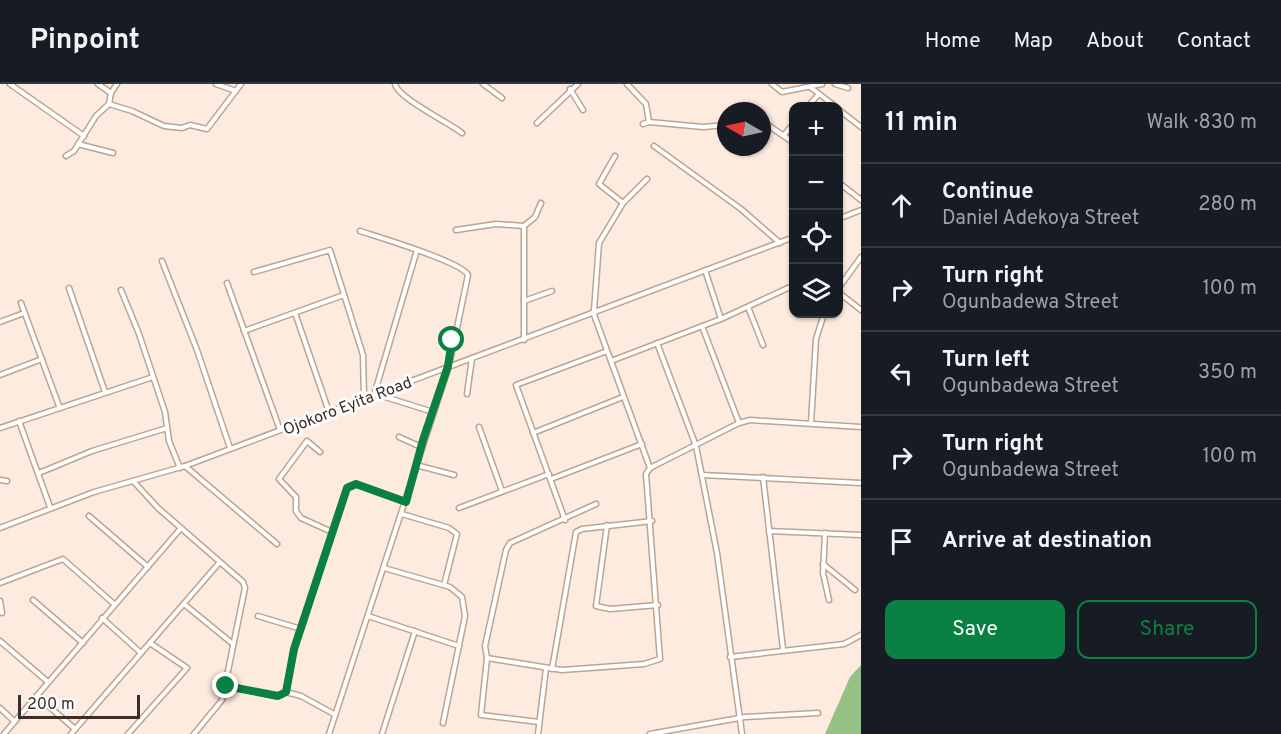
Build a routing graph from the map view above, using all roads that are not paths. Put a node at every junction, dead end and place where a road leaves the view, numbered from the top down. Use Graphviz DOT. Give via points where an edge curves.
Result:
graph roads {
  1 [pos="10,84"];
  2 [pos="98,84"];
  3 [pos="117,84"];
  4 [pos="216,84"];
  5 [pos="241,84"];
  6 [pos="395,84"];
  7 [pos="483,84"];
  8 [pos="578,84"];
  9 [pos="627,84"];
  10 [pos="772,84"];
  11 [pos="822,84"];
  12 [pos="835,84"];
  13 [pos="809,86"];
  14 [pos="848,88"];
  15 [pos="570,89"];
  16 [pos="236,91"];
  17 [pos="111,93"];
  18 [pos="819,94"];
  19 [pos="502,98"];
  20 [pos="812,102"];
  21 [pos="829,102"];
  22 [pos="109,104"];
  23 [pos="583,110"];
  24 [pos="843,113"];
  25 [pos="649,122"];
  26 [pos="537,123"];
  27 [pos="643,124"];
  28 [pos="717,126"];
  29 [pos="771,127"];
  30 [pos="861,127"];
  31 [pos="789,129"];
  32 [pos="462,133"];
  33 [pos="784,135"];
  34 [pos="84,136"];
  35 [pos="789,139"];
  36 [pos="78,144"];
  37 [pos="654,146"];
  38 [pos="113,153"];
  39 [pos="66,156"];
  40 [pos="615,156"];
  41 [pos="647,179"];
  42 [pos="843,186"];
  43 [pos="861,201"];
  44 [pos="541,203"];
  45 [pos="623,203"];
  46 [pos="861,210"];
  47 [pos="843,217"];
  48 [pos="524,226"];
  49 [pos="456,230"];
  50 [pos="360,231"];
  51 [pos="789,239"];
  52 [pos="780,243"];
  53 [pos="417,250"];
  54 [pos="861,257"];
  55 [pos="162,261"];
  56 [pos="705,270"];
  57 [pos="254,272"];
  58 [pos="227,283"];
  59 [pos="843,284"];
  60 [pos="69,288"];
  61 [pos="788,288"];
  62 [pos="121,290"];
  63 [pos="552,291"];
  64 [pos="344,295"];
  65 [pos="843,295"];
  66 [pos="524,302"];
  67 [pos="21,303"];
  68 [pos="748,307"];
  69 [pos="861,310"];
  70 [pos="593,312"];
  71 [pos="24,313"];
  72 [pos="295,313"];
  73 [pos="823,318"];
  74 [pos="721,319"];
  75 [pos="0,322"];
  76 [pos="702,326"];
  77 [pos="244,331"];
  78 [pos="524,340"];
  79 [pos="657,343"];
  80 [pos="763,345"];
  81 [pos="607,351"];
  82 [pos="472,358"];
  83 [pos="42,359"];
  84 [pos="611,361"];
  85 [pos="448,366"];
  86 [pos="0,375"];
  87 [pos="153,377"];
  88 [pos="105,393"];
  89 [pos="467,394"];
  90 [pos="376,395"];
  91 [pos="623,397"];
  92 [pos="364,398"];
  93 [pos="60,406"];
  94 [pos="329,412"];
  95 [pos="433,412"];
  96 [pos="19,421"];
  97 [pos="739,423"];
  98 [pos="811,423"];
  99 [pos="479,427"];
  100 [pos="861,427"];
  101 [pos="0,428"];
  102 [pos="167,428"];
  103 [pos="280,430"];
  104 [pos="533,433"];
  105 [pos="399,437"];
  106 [pos="642,444"];
  107 [pos="696,446"];
  108 [pos="421,447"];
  109 [pos="230,448"];
  110 [pos="320,452"];
  111 [pos="416,465"];
  112 [pos="183,467"];
  113 [pos="650,468"];
  114 [pos="39,473"];
  115 [pos="454,475"];
  116 [pos="702,475"];
  117 [pos="550,477"];
  118 [pos="763,477"];
  119 [pos="0,480"];
  120 [pos="7,481"];
  121 [pos="135,482"];
  122 [pos="861,483"];
  123 [pos="502,491"];
  124 [pos="406,502"];
  125 [pos="596,504"];
  126 [pos="50,507"];
  127 [pos="459,508"];
  128 [pos="402,514"];
  129 [pos="89,516"];
  130 [pos="565,520"];
  131 [pos="652,521"];
  132 [pos="607,525"];
  133 [pos="0,528"];
  134 [pos="181,528"];
  135 [pos="769,531"];
  136 [pos="332,532"];
  137 [pos="825,533"];
  138 [pos="861,536"];
  139 [pos="277,544"];
  140 [pos="219,563"];
  141 [pos="822,564"];
  142 [pos="148,567"];
  143 [pos="384,568"];
  144 [pos="0,583"];
  145 [pos="444,585"];
  146 [pos="855,590"];
  147 [pos="33,600"];
  148 [pos="829,600"];
  149 [pos="0,601"];
  150 [pos="114,604"];
  151 [pos="184,604"];
  152 [pos="658,606"];
  153 [pos="3,613"];
  154 [pos="258,616"];
  155 [pos="368,616"];
  156 [pos="102,618"];
  157 [pos="301,629"];
  158 [pos="415,631"];
  159 [pos="861,634"];
  160 [pos="0,641"];
  161 [pos="83,643"];
  162 [pos="150,643"];
  163 [pos="233,644"];
  164 [pos="459,646"];
  165 [pos="783,649"];
  166 [pos="141,653"];
  167 [pos="487,657"];
  168 [pos="730,657"];
  169 [pos="546,668"];
  170 [pos="552,669"];
  171 [pos="48,682"];
  172 [pos="226,686"];
  173 [pos="286,692"];
  174 [pos="37,696"];
  175 [pos="0,708"];
  176 [pos="818,713"];
  177 [pos="334,714"];
  178 [pos="740,717"];
  179 [pos="14,721"];
  180 [pos="539,722"];
  181 [pos="443,723"];
  182 [pos="75,729"];
  183 [pos="4,734"];
  184 [pos="71,734"];
  185 [pos="128,734"];
  186 [pos="194,734"];
  187 [pos="328,734"];
  188 [pos="382,734"];
  189 [pos="538,734"];
  190 [pos="650,734"];
  191 [pos="742,734"];
  1 -- 34 [label="street"];
  2 -- 17 [label="street"];
  3 -- 17 [label="street"];
  4 -- 16 [label="street"];
  5 -- 16 [label="street"];
  6 -- 32 [label="street" via="407,98"];
  7 -- 19 [label="street"];
  8 -- 15 [label="street"];
  9 -- 25 [label="street" via="646,104"];
  10 -- 13 [label="street" via="782,92"];
  11 -- 13 [label="street"];
  12 -- 14 [label="street"];
  13 -- 18 [label="street"];
  15 -- 23 [label="street"];
  15 -- 26 [label="street"];
  16 -- 22 [label="street" via="207,129 164,126"];
  17 -- 22 [label="street"];
  18 -- 20 [label="street"];
  18 -- 21 [label="street"];
  22 -- 34 [label="street"];
  24 -- 30 [label="street"];
  25 -- 27 [label="street"];
  25 -- 28 [label="street"];
  29 -- 33 [label="street"];
  31 -- 33 [label="street"];
  33 -- 35 [label="street"];
  34 -- 36 [label="street"];
  36 -- 38 [label="street"];
  36 -- 39 [label="street"];
  37 -- 52 [label="street" via="741,209"];
  40 -- 45 [label="street" via="599,183"];
  41 -- 45 [label="street"];
  42 -- 43 [label="street"];
  44 -- 48 [label="street" via="535,217"];
  45 -- 70 [label="street" via="598,243"];
  46 -- 47 [label="street"];
  48 -- 49 [label="street" via="496,224"];
  48 -- 66 [label="street"];
  50 -- 53 [label="street"];
  51 -- 52 [label="street, Ojokoro Eyita Road"];
  52 -- 56 [label="street, Ojokoro Eyita Road"];
  53 -- 85 [label="street" via="467,272"];
  53 -- 90 [label="street"];
  54 -- 59 [label="street"];
  55 -- 109 [label="street"];
  56 -- 70 [label="street, Ojokoro Eyita Road"];
  56 -- 74 [label="street"];
  57 -- 64 [label="street" via="330,249"];
  58 -- 77 [label="street"];
  60 -- 88 [label="street"];
  61 -- 68 [label="street"];
  62 -- 87 [label="street"];
  63 -- 66 [label="street"];
  64 -- 72 [label="street"];
  64 -- 92 [label="street" via="363,355"];
  65 -- 69 [label="street"];
  66 -- 78 [label="street"];
  67 -- 71 [label="street"];
  68 -- 74 [label="street"];
  68 -- 80 [label="street"];
  70 -- 78 [label="street, Ojokoro Eyita Road"];
  70 -- 81 [label="street"];
  71 -- 75 [label="street"];
  71 -- 83 [label="street"];
  72 -- 77 [label="street"];
  72 -- 94 [label="street"];
  73 -- 98 [label="street" via="816,339"];
  74 -- 76 [label="street"];
  76 -- 79 [label="street"];
  76 -- 97 [label="street"];
  77 -- 103 [label="street"];
  78 -- 82 [label="street, Ojokoro Eyita Road"];
  79 -- 84 [label="street"];
  79 -- 107 [label="street"];
  81 -- 84 [label="street"];
  81 -- 104 [label="street" via="516,385"];
  82 -- 85 [label="street, Ojokoro Eyita Road"];
  82 -- 89 [label="street"];
  83 -- 86 [label="street"];
  83 -- 93 [label="street"];
  84 -- 91 [label="street"];
  85 -- 90 [label="street, Ojokoro Eyita Road"];
  85 -- 95 [label="street"];
  87 -- 88 [label="street"];
  87 -- 102 [label="street"];
  88 -- 93 [label="street"];
  90 -- 92 [label="street, Ojokoro Eyita Road"];
  90 -- 95 [label="street"];
  91 -- 104 [label="street"];
  91 -- 106 [label="street"];
  92 -- 94 [label="street, Ojokoro Eyita Road"];
  93 -- 96 [label="street"];
  94 -- 103 [label="street, Ojokoro Eyita Road"];
  95 -- 108 [label="street"];
  96 -- 101 [label="street"];
  96 -- 114 [label="street"];
  97 -- 98 [label="street"];
  97 -- 107 [label="street"];
  98 -- 100 [label="street"];
  99 -- 123 [label="street"];
  102 -- 112 [label="street"];
  102 -- 114 [label="street"];
  103 -- 109 [label="street, Ojokoro Eyita Road"];
  104 -- 117 [label="street"];
  105 -- 108 [label="street"];
  106 -- 113 [label="street"];
  106 -- 117 [label="street"];
  107 -- 113 [label="street"];
  107 -- 116 [label="street"];
  108 -- 111 [label="street"];
  109 -- 112 [label="street, Ojokoro Eyita Road"];
  110 -- 136 [label="street" via="308,441 279,479 296,497 297,514"];
  111 -- 115 [label="street"];
  111 -- 124 [label="street"];
  112 -- 121 [label="street, Ojokoro Eyita Road"];
  112 -- 139 [label="street"];
  113 -- 131 [label="street" via="646,474"];
  114 -- 126 [label="street"];
  116 -- 118 [label="street"];
  116 -- 168 [label="street"];
  117 -- 123 [label="street"];
  117 -- 130 [label="street"];
  118 -- 122 [label="street"];
  118 -- 135 [label="street"];
  119 -- 120 [label="street"];
  121 -- 126 [label="street, Ojokoro Eyita Road"];
  121 -- 134 [label="street"];
  123 -- 127 [label="street"];
  124 -- 128 [label="street"];
  124 -- 136 [label="street" via="352,484 347,488"];
  125 -- 130 [label="street"];
  126 -- 133 [label="street, Ojokoro Eyita Road"];
  128 -- 143 [label="street"];
  128 -- 145 [label="street" via="457,534"];
  129 -- 142 [label="street"];
  130 -- 167 [label="street" via="508,546 485,646"];
  131 -- 132 [label="street"];
  131 -- 152 [label="street"];
  132 -- 152 [label="street" via="596,606"];
  132 -- 170 [label="street" via="576,532"];
  134 -- 140 [label="street"];
  134 -- 142 [label="street"];
  135 -- 137 [label="street"];
  135 -- 165 [label="street"];
  136 -- 157 [label="street"];
  137 -- 138 [label="street"];
  137 -- 141 [label="street"];
  140 -- 151 [label="street"];
  140 -- 163 [label="street" via="245,588"];
  141 -- 146 [label="street"];
  141 -- 148 [label="street"];
  142 -- 150 [label="street"];
  143 -- 145 [label="street"];
  143 -- 155 [label="street"];
  144 -- 150 [label="street" via="63,559"];
  145 -- 164 [label="street" via="460,595 464,603"];
  147 -- 161 [label="street"];
  149 -- 153 [label="street"];
  150 -- 156 [label="street"];
  151 -- 162 [label="street"];
  151 -- 163 [label="street"];
  152 -- 170 [label="street" via="660,659 644,664"];
  154 -- 157 [label="street"];
  155 -- 158 [label="street"];
  155 -- 177 [label="street"];
  156 -- 161 [label="street"];
  156 -- 166 [label="street"];
  157 -- 173 [label="street"];
  158 -- 164 [label="street"];
  158 -- 188 [label="street"];
  159 -- 165 [label="street" via="844,644"];
  160 -- 171 [label="street"];
  161 -- 171 [label="street"];
  162 -- 166 [label="street"];
  162 -- 185 [label="street" via="187,668"];
  163 -- 172 [label="street"];
  164 -- 181 [label="street"];
  165 -- 168 [label="street"];
  166 -- 182 [label="street"];
  167 -- 169 [label="street"];
  167 -- 180 [label="street" via="481,715"];
  168 -- 178 [label="street"];
  169 -- 170 [label="street"];
  169 -- 180 [label="street"];
  171 -- 174 [label="street"];
  172 -- 173 [label="street" via="278,696"];
  172 -- 186 [label="street" via="220,704"];
  173 -- 177 [label="street"];
  174 -- 179 [label="street"];
  174 -- 182 [label="street"];
  175 -- 179 [label="street"];
  176 -- 178 [label="street"];
  177 -- 187 [label="street"];
  178 -- 190 [label="street"];
  178 -- 191 [label="street"];
  179 -- 183 [label="street"];
  180 -- 189 [label="street"];
  182 -- 184 [label="street"];
}
